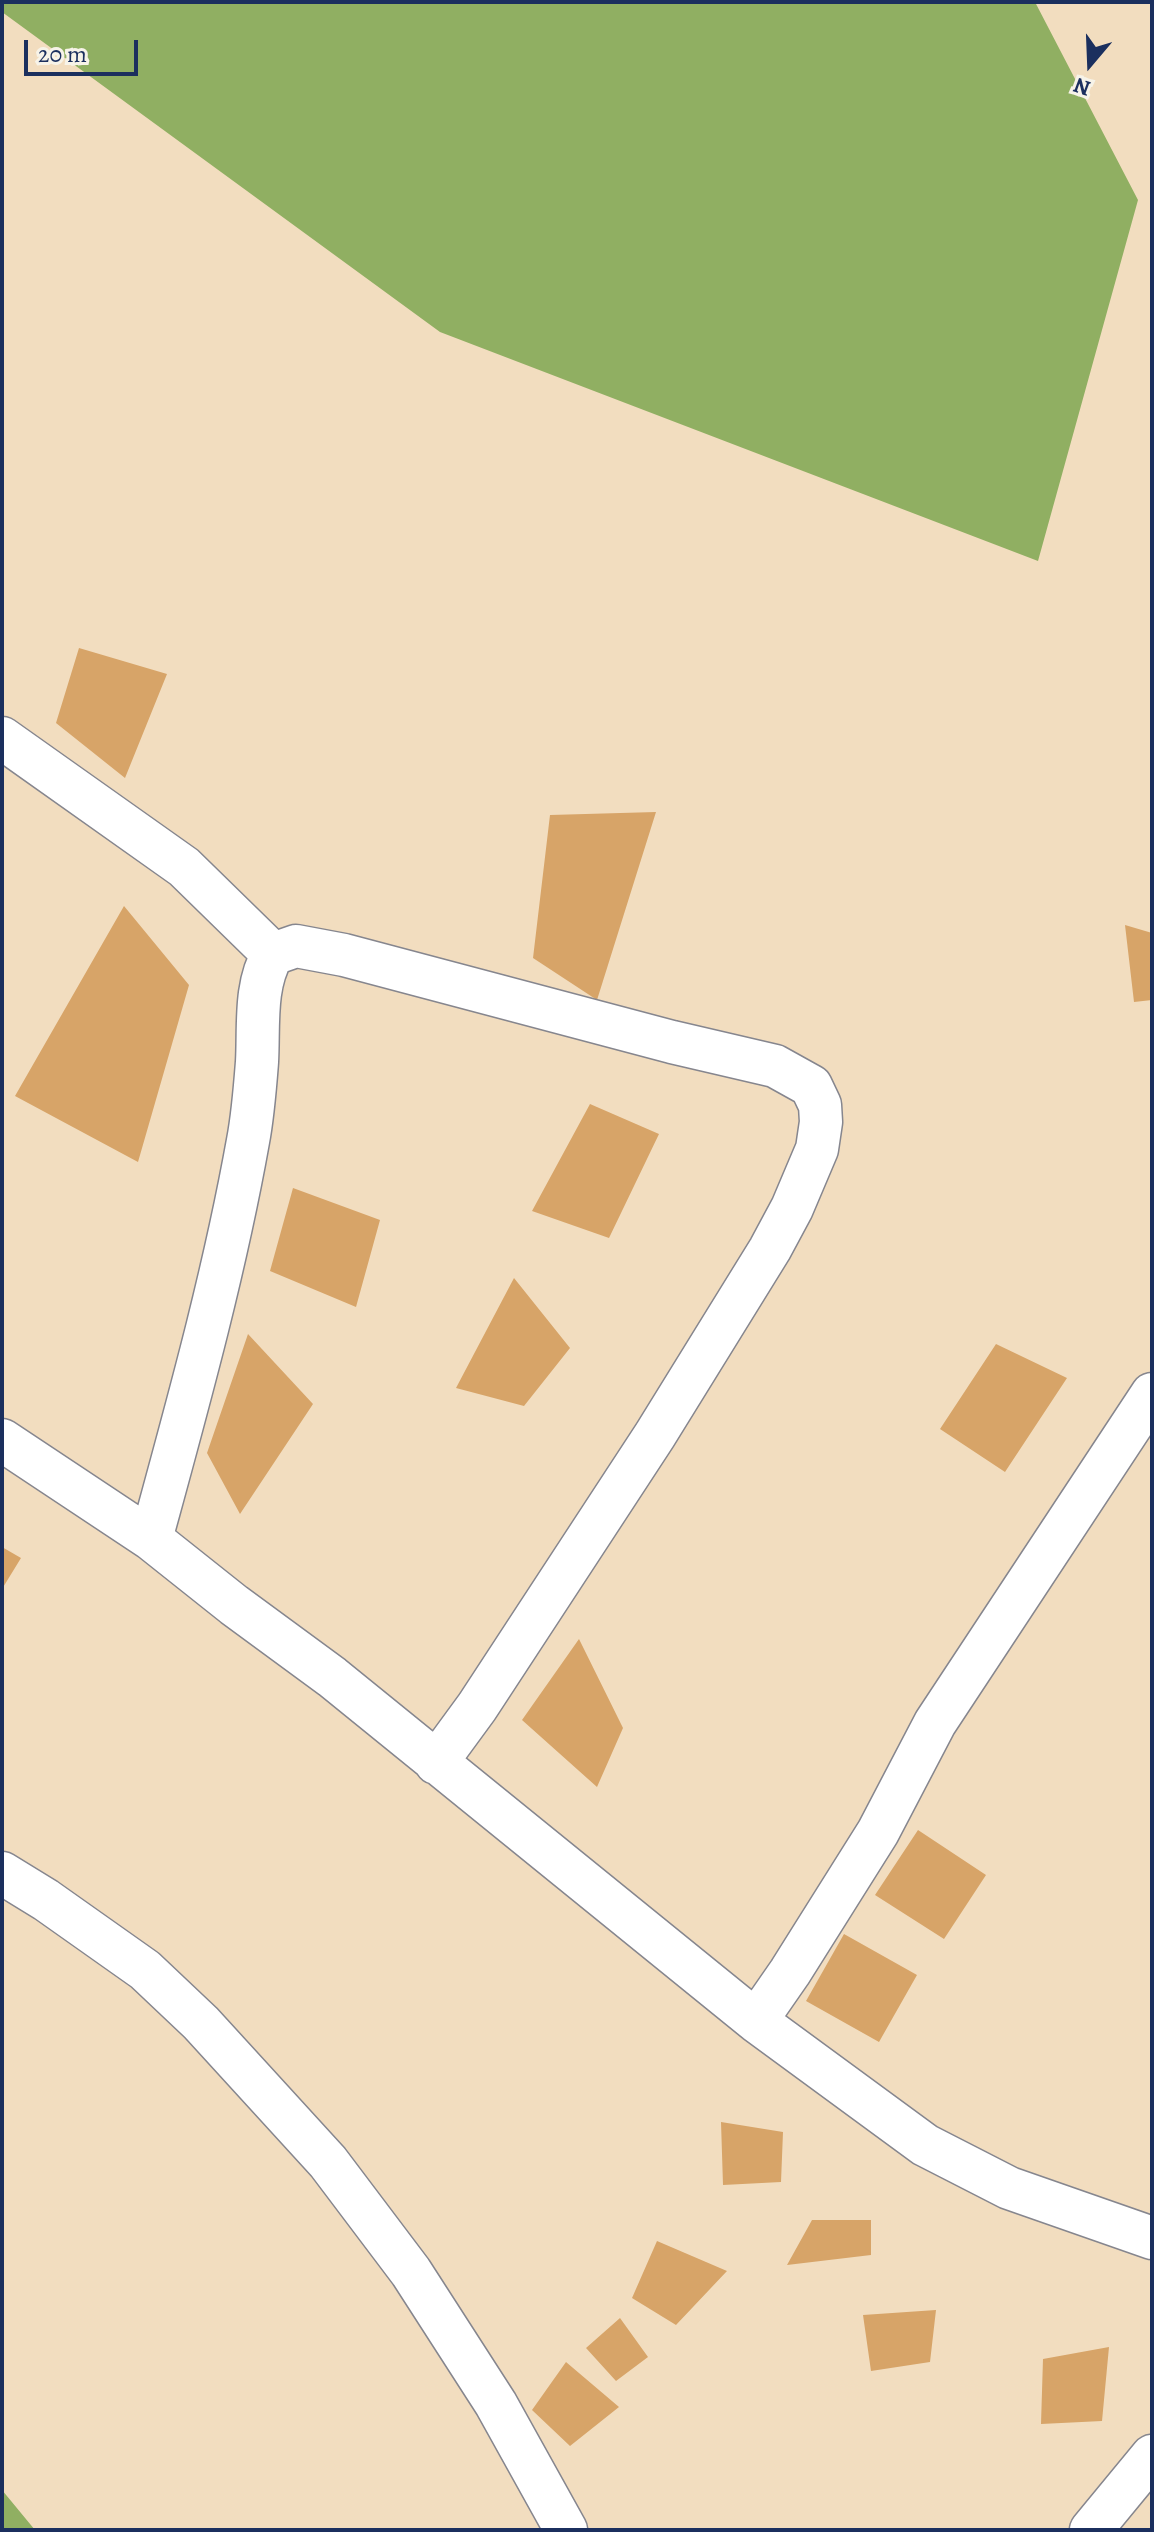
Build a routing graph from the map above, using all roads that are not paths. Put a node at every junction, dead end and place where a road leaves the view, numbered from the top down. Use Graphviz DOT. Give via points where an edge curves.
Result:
graph roads {
  1 [pos="2,738"];
  2 [pos="273,954"];
  3 [pos="1152,1394"];
  4 [pos="2,1440"];
  5 [pos="151,1539"];
  6 [pos="436,1763"];
  7 [pos="2,1873"];
  8 [pos="756,2021"];
  9 [pos="1152,2238"];
  10 [pos="1152,2456"];
  11 [pos="566,2530"];
  12 [pos="1091,2530"];
  1 -- 2 [label="street" via="184,867"];
  2 -- 5 [label="street" via="260,998 248,1139 208,1326"];
  2 -- 6 [label="street" via="296,946 318,948 775,1066 811,1086 820,1105 817,1149 770,1249 655,1435"];
  3 -- 8 [label="street" via="935,1723 878,1832"];
  4 -- 5 [label="street"];
  5 -- 6 [label="street"];
  6 -- 8 [label="street"];
  7 -- 11 [label="street" via="145,1970 328,2162 420,2285 496,2404"];
  8 -- 9 [label="street" via="925,2145 1009,2188"];
  10 -- 12 [label="street"];
}
